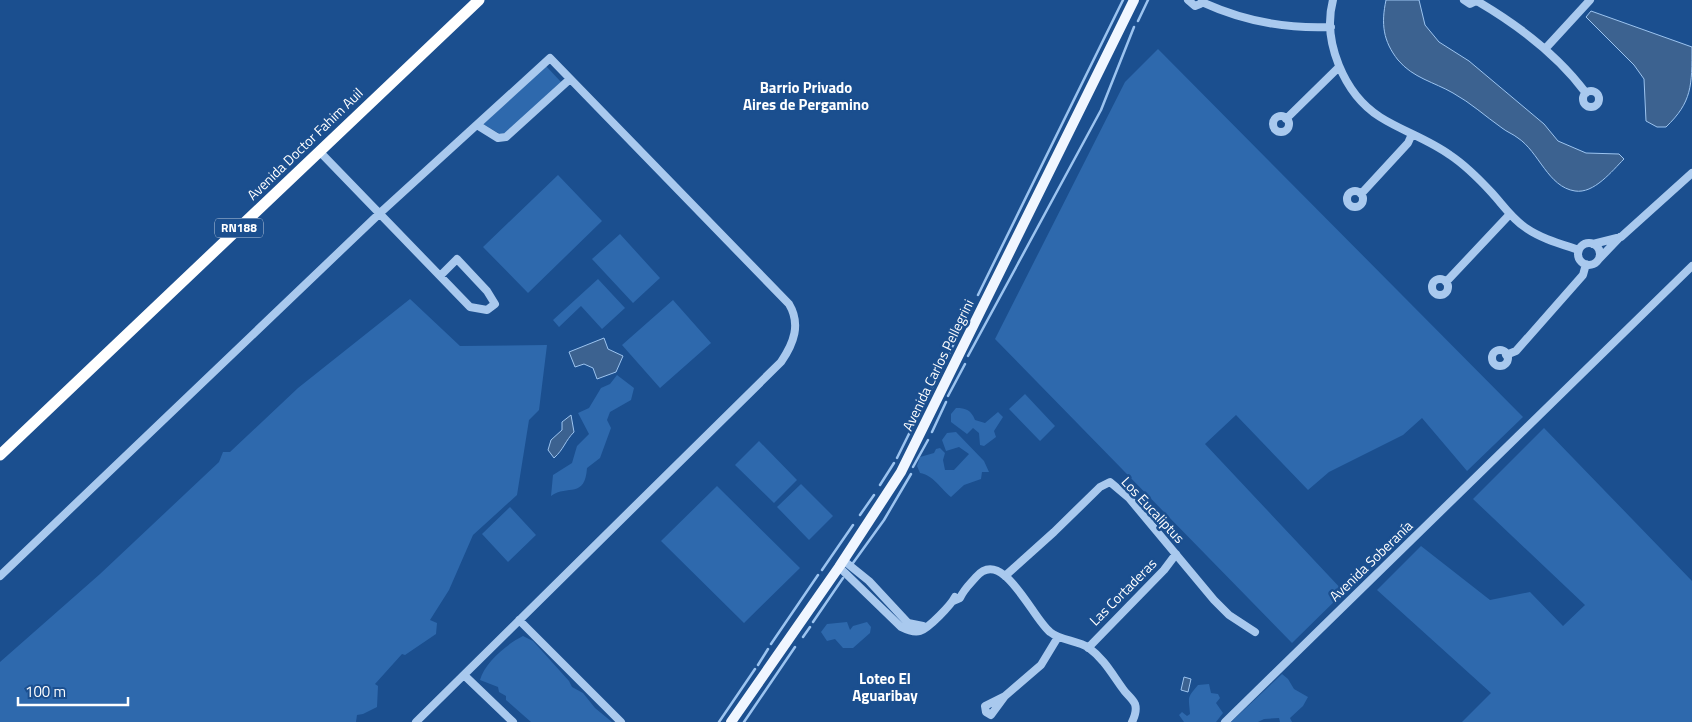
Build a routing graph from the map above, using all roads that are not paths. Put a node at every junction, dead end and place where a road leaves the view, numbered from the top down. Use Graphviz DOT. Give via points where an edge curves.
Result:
graph roads {
  1 [pos="478,0"];
  2 [pos="1134,0"];
  3 [pos="1188,0"];
  4 [pos="1333,0"];
  5 [pos="1464,0"];
  6 [pos="1590,0"];
  7 [pos="1202,1"];
  8 [pos="1477,1"];
  9 [pos="1331,27"];
  10 [pos="1545,49"];
  11 [pos="1339,67"];
  12 [pos="570,79"];
  13 [pos="1586,94"];
  14 [pos="1286,118"];
  15 [pos="477,125"];
  16 [pos="1412,134"];
  17 [pos="320,152"];
  18 [pos="1692,173"];
  19 [pos="1361,194"];
  20 [pos="380,213"];
  21 [pos="1510,214"];
  22 [pos="1621,236"];
  23 [pos="1593,244"];
  24 [pos="1579,250"];
  25 [pos="1599,259"];
  26 [pos="1586,264"];
  27 [pos="1692,266"];
  28 [pos="440,276"];
  29 [pos="1446,282"];
  30 [pos="1506,355"];
  31 [pos="0,455"];
  32 [pos="1176,554"];
  33 [pos="841,564"];
  34 [pos="0,576"];
  35 [pos="1005,576"];
  36 [pos="519,620"];
  37 [pos="1255,632"];
  38 [pos="1058,637"];
  39 [pos="1088,648"];
  40 [pos="464,675"];
  41 [pos="1005,696"];
  42 [pos="416,722"];
  43 [pos="513,722"];
  44 [pos="620,722"];
  45 [pos="731,722"];
  46 [pos="1132,722"];
  47 [pos="1225,722"];
  1 -- 17 [label="highway, Avenida Doctor Fahim Auil / RN188"];
  2 -- 33 [label="main road, Avenida Carlos Pellegrini" via="901,472"];
  3 -- 7 [label="street" via="1195,6"];
  4 -- 9 [label="street"];
  5 -- 8 [label="street" via="1470,4"];
  6 -- 10 [label="street"];
  7 -- 9 [label="street" via="1224,12 1268,24"];
  8 -- 10 [label="street" via="1510,21"];
  9 -- 11 [label="street" via="1333,50"];
  10 -- 13 [label="street" via="1576,79"];
  11 -- 14 [label="street"];
  11 -- 16 [label="street" via="1363,102 1379,116"];
  12 -- 15 [label="street" via="506,137 498,138"];
  12 -- 15 [label="street" via="550,58"];
  12 -- 36 [label="street" via="789,304 794,313 795,328 789,350 781,362"];
  15 -- 20 [label="street"];
  16 -- 19 [label="street" via="1408,143"];
  16 -- 21 [label="street" via="1450,155"];
  17 -- 20 [label="street"];
  17 -- 31 [label="highway, Avenida Doctor Fahim Auil / RN188"];
  18 -- 22 [label="street"];
  20 -- 28 [label="street"];
  20 -- 34 [label="street"];
  21 -- 24 [label="street" via="1525,228 1546,239"];
  21 -- 29 [label="street"];
  22 -- 23 [label="street"];
  22 -- 25 [label="street"];
  23 -- 24 [label="street" via="1586,243"];
  23 -- 25 [label="street" via="1600,252"];
  24 -- 26 [label="street" via="1579,257"];
  25 -- 26 [label="street" via="1593,264"];
  26 -- 30 [label="street" via="1583,275 1516,351"];
  27 -- 47 [label="street, Avenida Soberanía"];
  28 -- 28 [label="street" via="470,307 487,310 495,304 457,260"];
  32 -- 35 [label="street, Los Eucaliptus" via="1129,498 1110,482 1100,487"];
  32 -- 37 [label="street, Los Eucaliptus" via="1229,615"];
  32 -- 39 [label="street, Las Cortaderas"];
  33 -- 35 [label="street" via="901,627 909,631 920,631 928,626 986,569 998,570"];
  33 -- 45 [label="main road, Avenida Carlos Pellegrini"];
  35 -- 38 [label="street" via="1042,625"];
  36 -- 40 [label="street"];
  36 -- 44 [label="street"];
  38 -- 39 [label="street"];
  38 -- 41 [label="street" via="1041,665"];
  39 -- 46 [label="street" via="1101,658 1134,702"];
  40 -- 42 [label="street"];
  40 -- 43 [label="street"];
}
